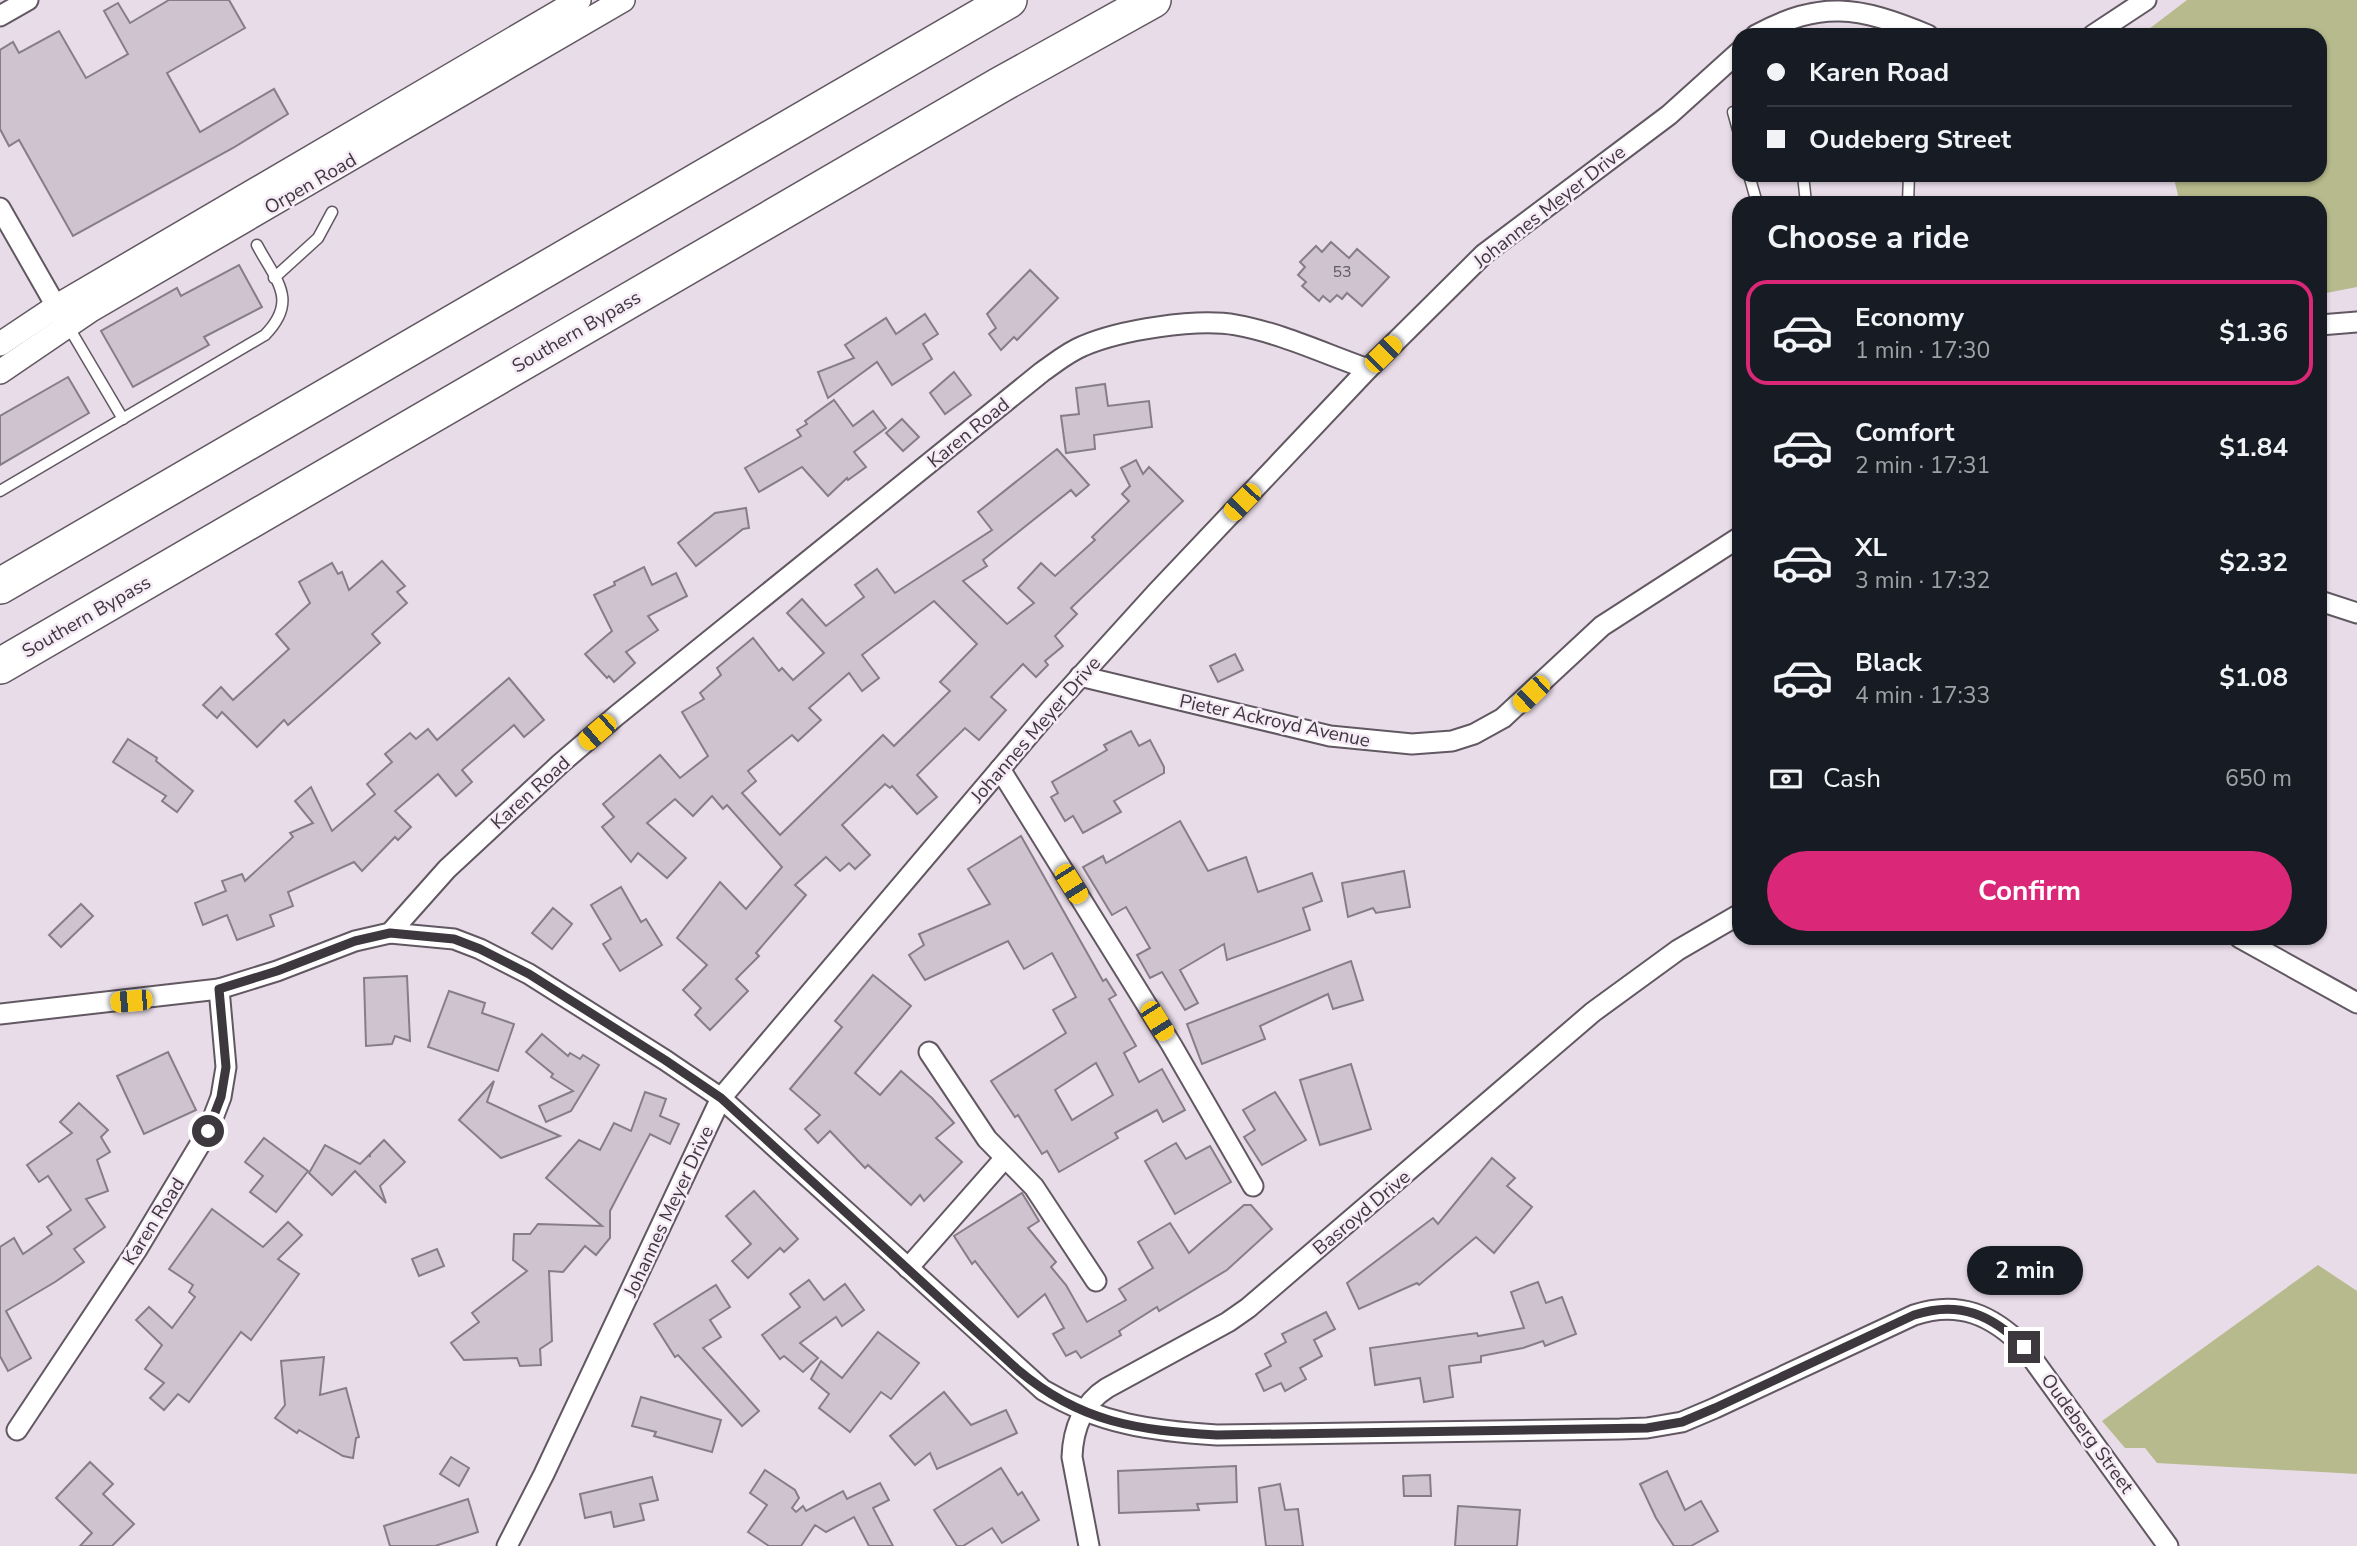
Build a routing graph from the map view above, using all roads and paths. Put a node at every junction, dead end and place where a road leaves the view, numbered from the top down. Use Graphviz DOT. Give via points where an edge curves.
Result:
graph roads {
  1 [pos="28,0"];
  2 [pos="579,0"];
  3 [pos="623,0"];
  4 [pos="1009,0"];
  5 [pos="1153,0"];
  6 [pos="2146,0"];
  7 [pos="0,16"];
  8 [pos="1764,28"];
  9 [pos="1910,28"];
  10 [pos="2104,28"];
  11 [pos="1732,58"];
  12 [pos="0,208"];
  13 [pos="332,212"];
  14 [pos="257,245"];
  15 [pos="274,278"];
  16 [pos="62,316"];
  17 [pos="2357,322"];
  18 [pos="2327,324"];
  19 [pos="0,344"];
  20 [pos="1368,369"];
  21 [pos="0,372"];
  22 [pos="123,419"];
  23 [pos="0,491"];
  24 [pos="1732,542"];
  25 [pos="0,586"];
  26 [pos="2327,603"];
  27 [pos="2357,613"];
  28 [pos="0,666"];
  29 [pos="1080,677"];
  30 [pos="1000,769"];
  31 [pos="1732,919"];
  32 [pos="390,933"];
  33 [pos="2252,945"];
  34 [pos="219,989"];
  35 [pos="2357,1003"];
  36 [pos="0,1014"];
  37 [pos="929,1052"];
  38 [pos="721,1098"];
  39 [pos="1004,1159"];
  40 [pos="1253,1186"];
  41 [pos="908,1268"];
  42 [pos="1097,1282"];
  43 [pos="1083,1412"];
  44 [pos="17,1430"];
  45 [pos="507,1546"];
  46 [pos="1089,1546"];
  47 [pos="2168,1546"];
  1 -- 7 [label="street"];
  2 -- 16 [label="street, Orpen Road"];
  3 -- 16 [label="street, Orpen Road"];
  4 -- 25 [label="highway"];
  5 -- 28 [label="highway, Southern Bypass"];
  6 -- 10 [label="street"];
  8 -- 9 [label="street" via="1792,9 1825,2 1857,7"];
  11 -- 20 [label="street, Johannes Meyer Drive" via="1669,115 1484,254"];
  12 -- 16 [label="street"];
  13 -- 15 [label="lane" via="318,238"];
  14 -- 15 [label="lane"];
  15 -- 22 [label="lane" via="283,307 265,335"];
  16 -- 19 [label="street, Orpen Road"];
  16 -- 21 [label="street, Orpen Road"];
  16 -- 22 [label="lane"];
  17 -- 18 [label="street"];
  20 -- 29 [label="street, Johannes Meyer Drive"];
  20 -- 32 [label="street, Karen Road" via="1260,331 1223,323 1141,331 1080,347 1042,372 616,716 447,869"];
  22 -- 23 [label="lane"];
  24 -- 29 [label="street, Pieter Ackroyd Avenue" via="1602,626 1503,718 1452,741 1412,744 1330,736"];
  26 -- 27 [label="street"];
  29 -- 30 [label="street, Johannes Meyer Drive"];
  30 -- 38 [label="street, Johannes Meyer Drive"];
  30 -- 40 [label="street" via="1171,1044"];
  31 -- 43 [label="street, Basroyd Drive" via="1678,950 1593,1012 1248,1308 1107,1388"];
  32 -- 34 [label="street"];
  32 -- 38 [label="street, Oudeberg Street" via="454,939 480,949 529,974"];
  33 -- 35 [label="street"];
  34 -- 36 [label="street"];
  34 -- 44 [label="street, Karen Road" via="226,1067 208,1131 136,1251"];
  37 -- 39 [label="street"];
  38 -- 41 [label="street, Oudeberg Street"];
  38 -- 45 [label="street, Johannes Meyer Drive"];
  39 -- 41 [label="street"];
  39 -- 42 [label="street" via="1034,1187"];
  41 -- 43 [label="street, Oudeberg Street" via="1018,1370"];
  43 -- 46 [label="street, Basroyd Drive" via="1072,1457"];
  43 -- 47 [label="street, Oudeberg Street" via="1139,1428 1217,1435 1647,1428 1682,1422 1914,1315 1952,1308 1984,1317 2010,1332 2024,1347"];
}
